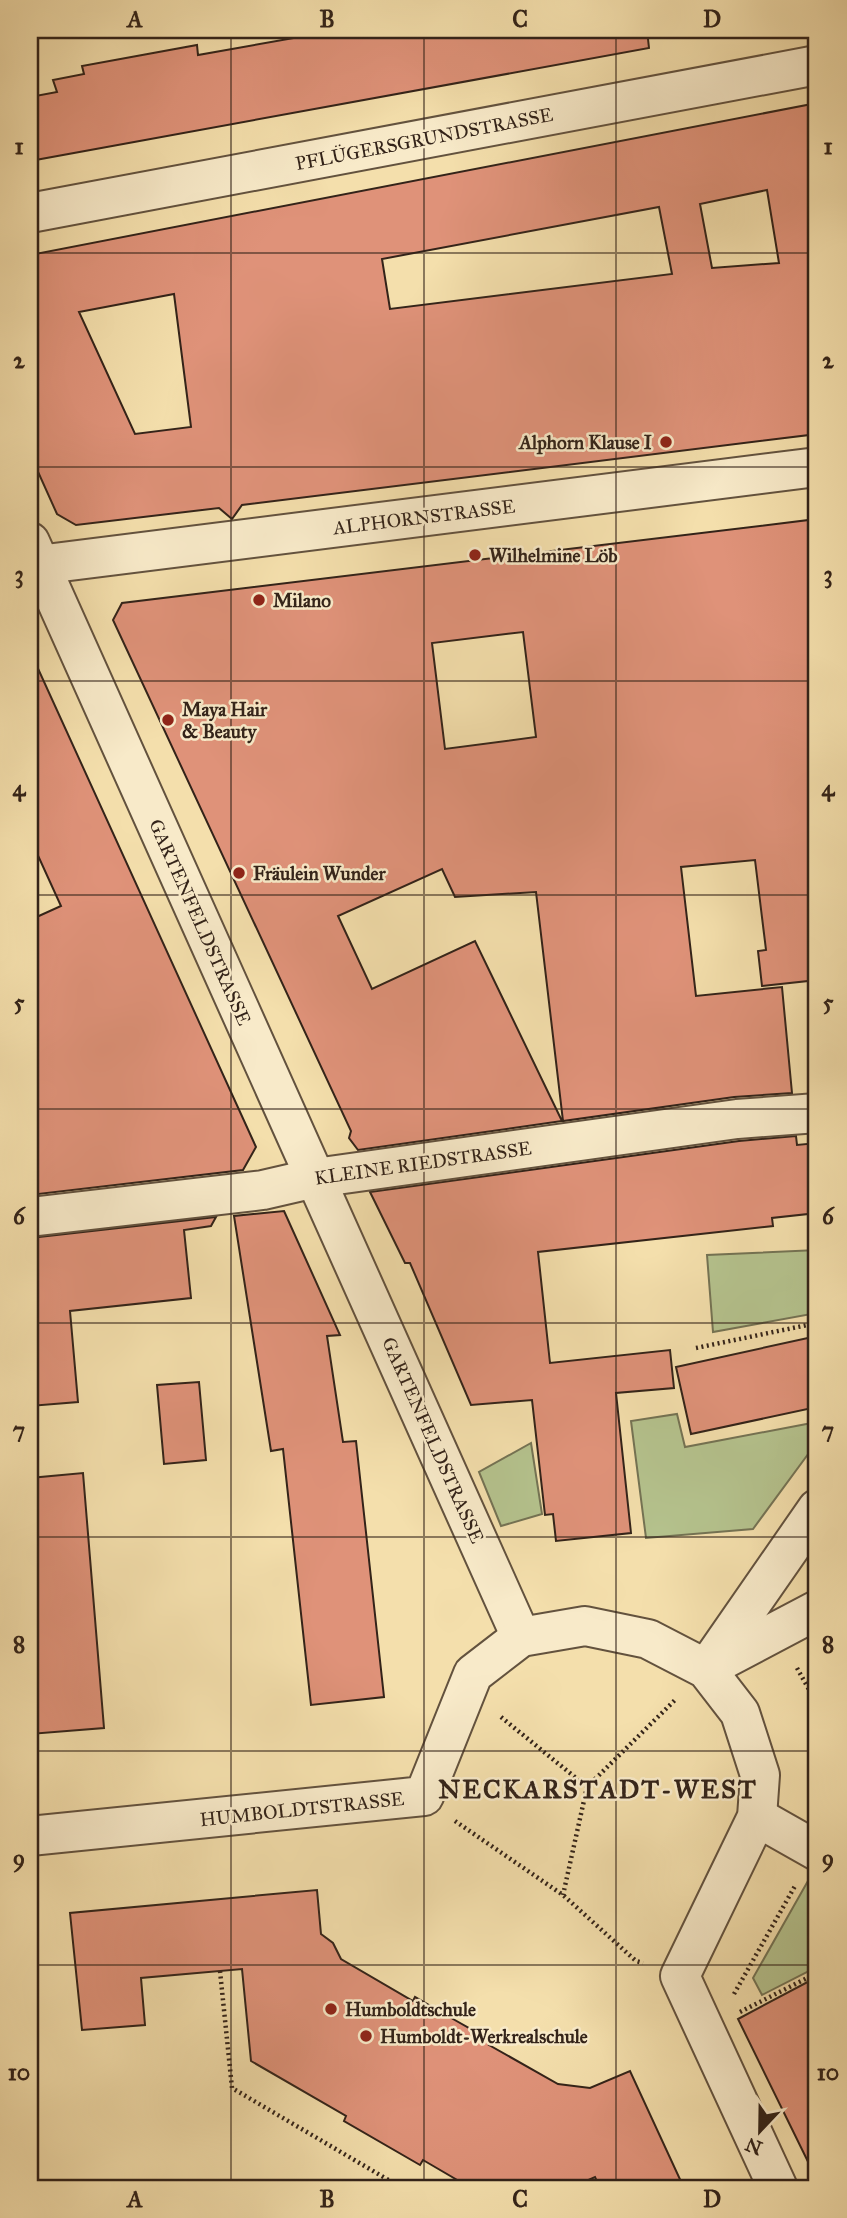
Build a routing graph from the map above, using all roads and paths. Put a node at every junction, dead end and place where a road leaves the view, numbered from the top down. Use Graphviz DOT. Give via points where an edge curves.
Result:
graph roads {
  1 [pos="817,65"];
  2 [pos="30,213"];
  3 [pos="817,467"];
  4 [pos="33,558"];
  5 [pos="817,1113"];
  6 [pos="315,1178"];
  7 [pos="30,1217"];
  8 [pos="817,1323"];
  9 [pos="696,1348"];
  10 [pos="817,1509"];
  11 [pos="817,1610"];
  12 [pos="521,1637"];
  13 [pos="706,1669"];
  14 [pos="473,1674"];
  15 [pos="587,1787"];
  16 [pos="424,1796"];
  17 [pos="757,1816"];
  18 [pos="30,1836"];
  19 [pos="816,1851"];
  20 [pos="563,1895"];
  21 [pos="220,1971"];
  22 [pos="817,1973"];
  23 [pos="680,1976"];
  24 [pos="705,2030"];
  25 [pos="402,2188"];
  26 [pos="778,2188"];
  1 -- 2 [label="street, PFLÜGERSGRUNDSTRASSE"];
  3 -- 4 [label="street, ALPHORNSTRASSE"];
  4 -- 6 [label="street, GARTENFELDSTRASSE"];
  5 -- 6 [label="street, KLEINE RIEDSTRASSE" via="737,1119"];
  6 -- 7 [label="street, KLEINE RIEDSTRASSE" via="263,1190"];
  6 -- 12 [label="street, GARTENFELDSTRASSE"];
  8 -- 9 [label="path"];
  10 -- 13 [label="street"];
  11 -- 13 [label="street"];
  12 -- 13 [label="street" via="585,1626 648,1639"];
  12 -- 14 [label="street"];
  13 -- 15 [label="path"];
  13 -- 17 [label="street" via="740,1713 760,1775"];
  14 -- 15 [label="path" via="486,1706"];
  14 -- 16 [label="street, HUMBOLDTSTRASSE"];
  15 -- 20 [label="path"];
  16 -- 18 [label="street, HUMBOLDTSTRASSE"];
  16 -- 20 [label="path"];
  17 -- 19 [label="street"];
  17 -- 23 [label="street"];
  19 -- 24 [label="path" via="736,1992"];
  20 -- 23 [label="path" via="636,1961"];
  21 -- 25 [label="path" via="232,2088"];
  22 -- 24 [label="path"];
  23 -- 24 [label="street"];
  24 -- 26 [label="street"];
}
